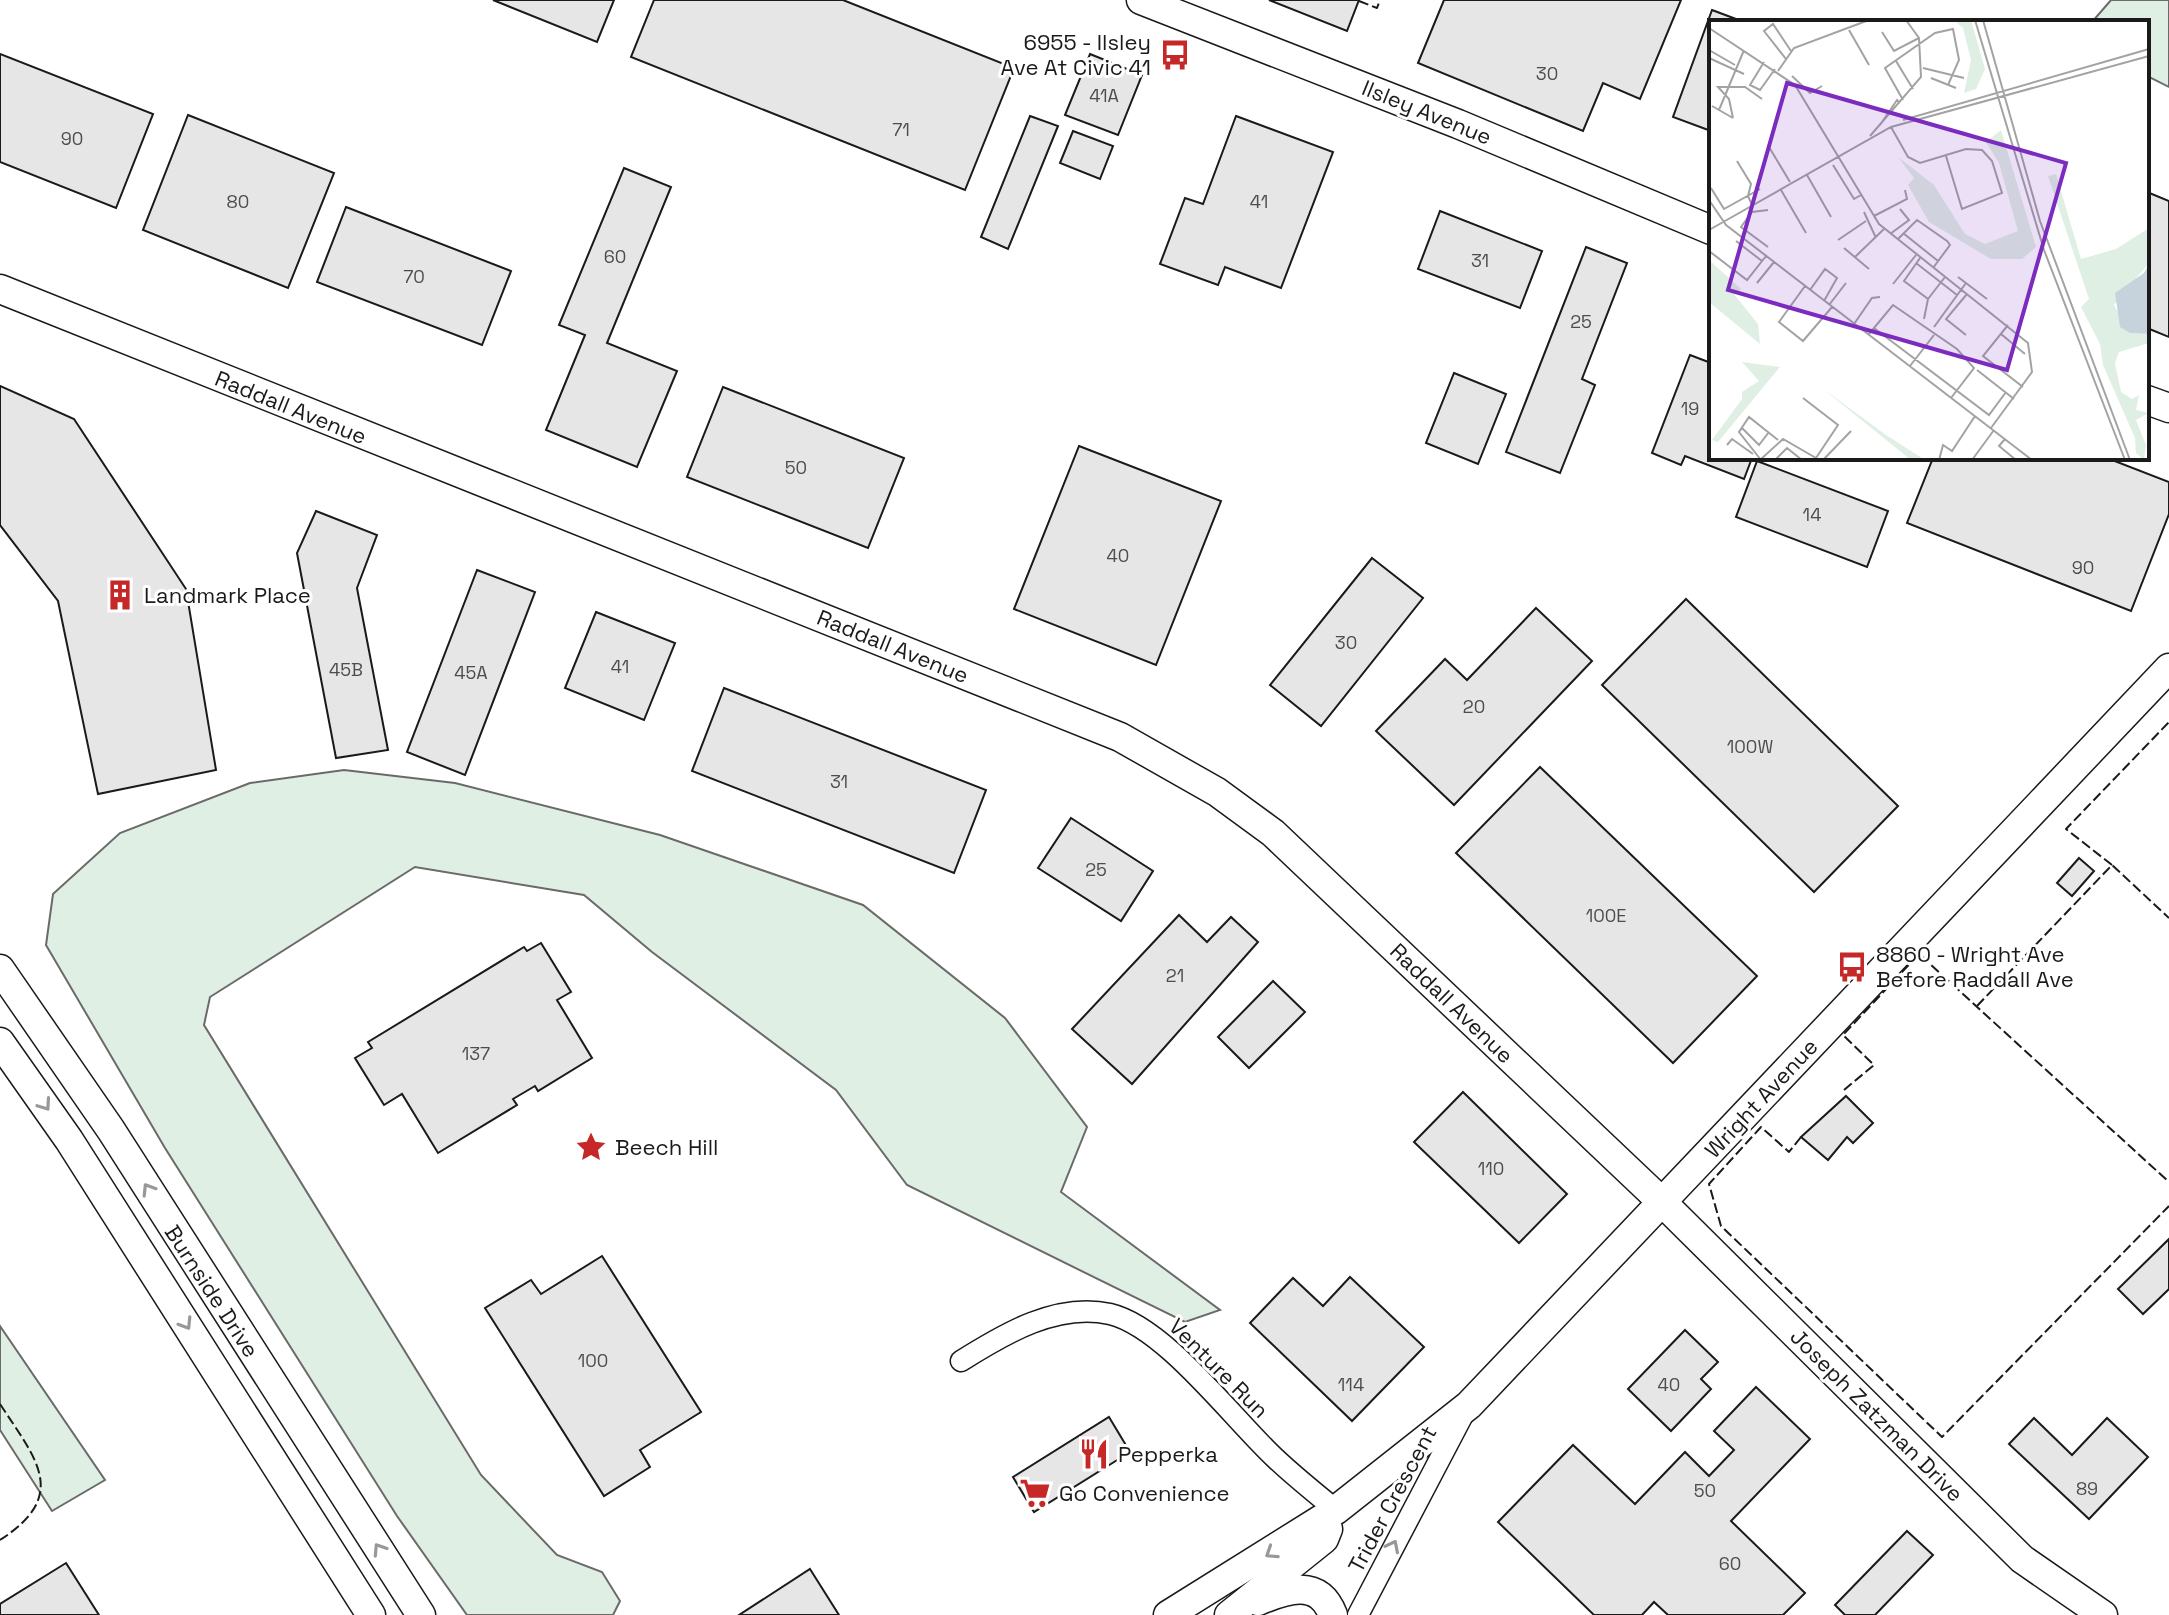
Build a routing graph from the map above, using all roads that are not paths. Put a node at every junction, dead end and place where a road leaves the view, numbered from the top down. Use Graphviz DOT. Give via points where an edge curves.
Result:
graph roads {
  1 [pos="1141,0"];
  2 [pos="1709,229"];
  3 [pos="0,289"];
  4 [pos="2149,401"];
  5 [pos="2169,408"];
  6 [pos="2169,668"];
  7 [pos="0,969"];
  8 [pos="0,1042"];
  9 [pos="1662,1202"];
  10 [pos="961,1361"];
  11 [pos="1469,1405"];
  12 [pos="1336,1510"];
  13 [pos="1232,1613"];
  14 [pos="371,1615"];
  15 [pos="421,1615"];
  16 [pos="1168,1615"];
  17 [pos="1333,1615"];
  18 [pos="1358,1615"];
  19 [pos="2103,1615"];
  1 -- 2 [label="street, Ilsley Avenue"];
  3 -- 9 [label="street, Raddall Avenue" via="1120,737 1170,764 1273,833"];
  4 -- 5 [label="street"];
  6 -- 9 [label="street, Wright Avenue"];
  15 -- 7 [label="street, Burnside Drive, one-way" via="111,1130"];
  8 -- 14 [label="street, Burnside Drive, one-way" via="69,1140"];
  9 -- 11 [label="street, Wright Avenue"];
  9 -- 19 [label="street, Joseph Zatzman Drive" via="2022,1559"];
  10 -- 12 [label="street, Venture Run" via="994,1340 1053,1315 1108,1314 1147,1329 1275,1459"];
  11 -- 12 [label="street, Wright Avenue"];
  18 -- 11 [label="street, Trider Crescent, one-way"];
  12 -- 13 [label="street, Wright Avenue" via="1324,1539"];
  12 -- 16 [label="street, Wright Avenue, one-way"];
  13 -- 17 [label="street" via="1291,1587 1314,1591"];
}
